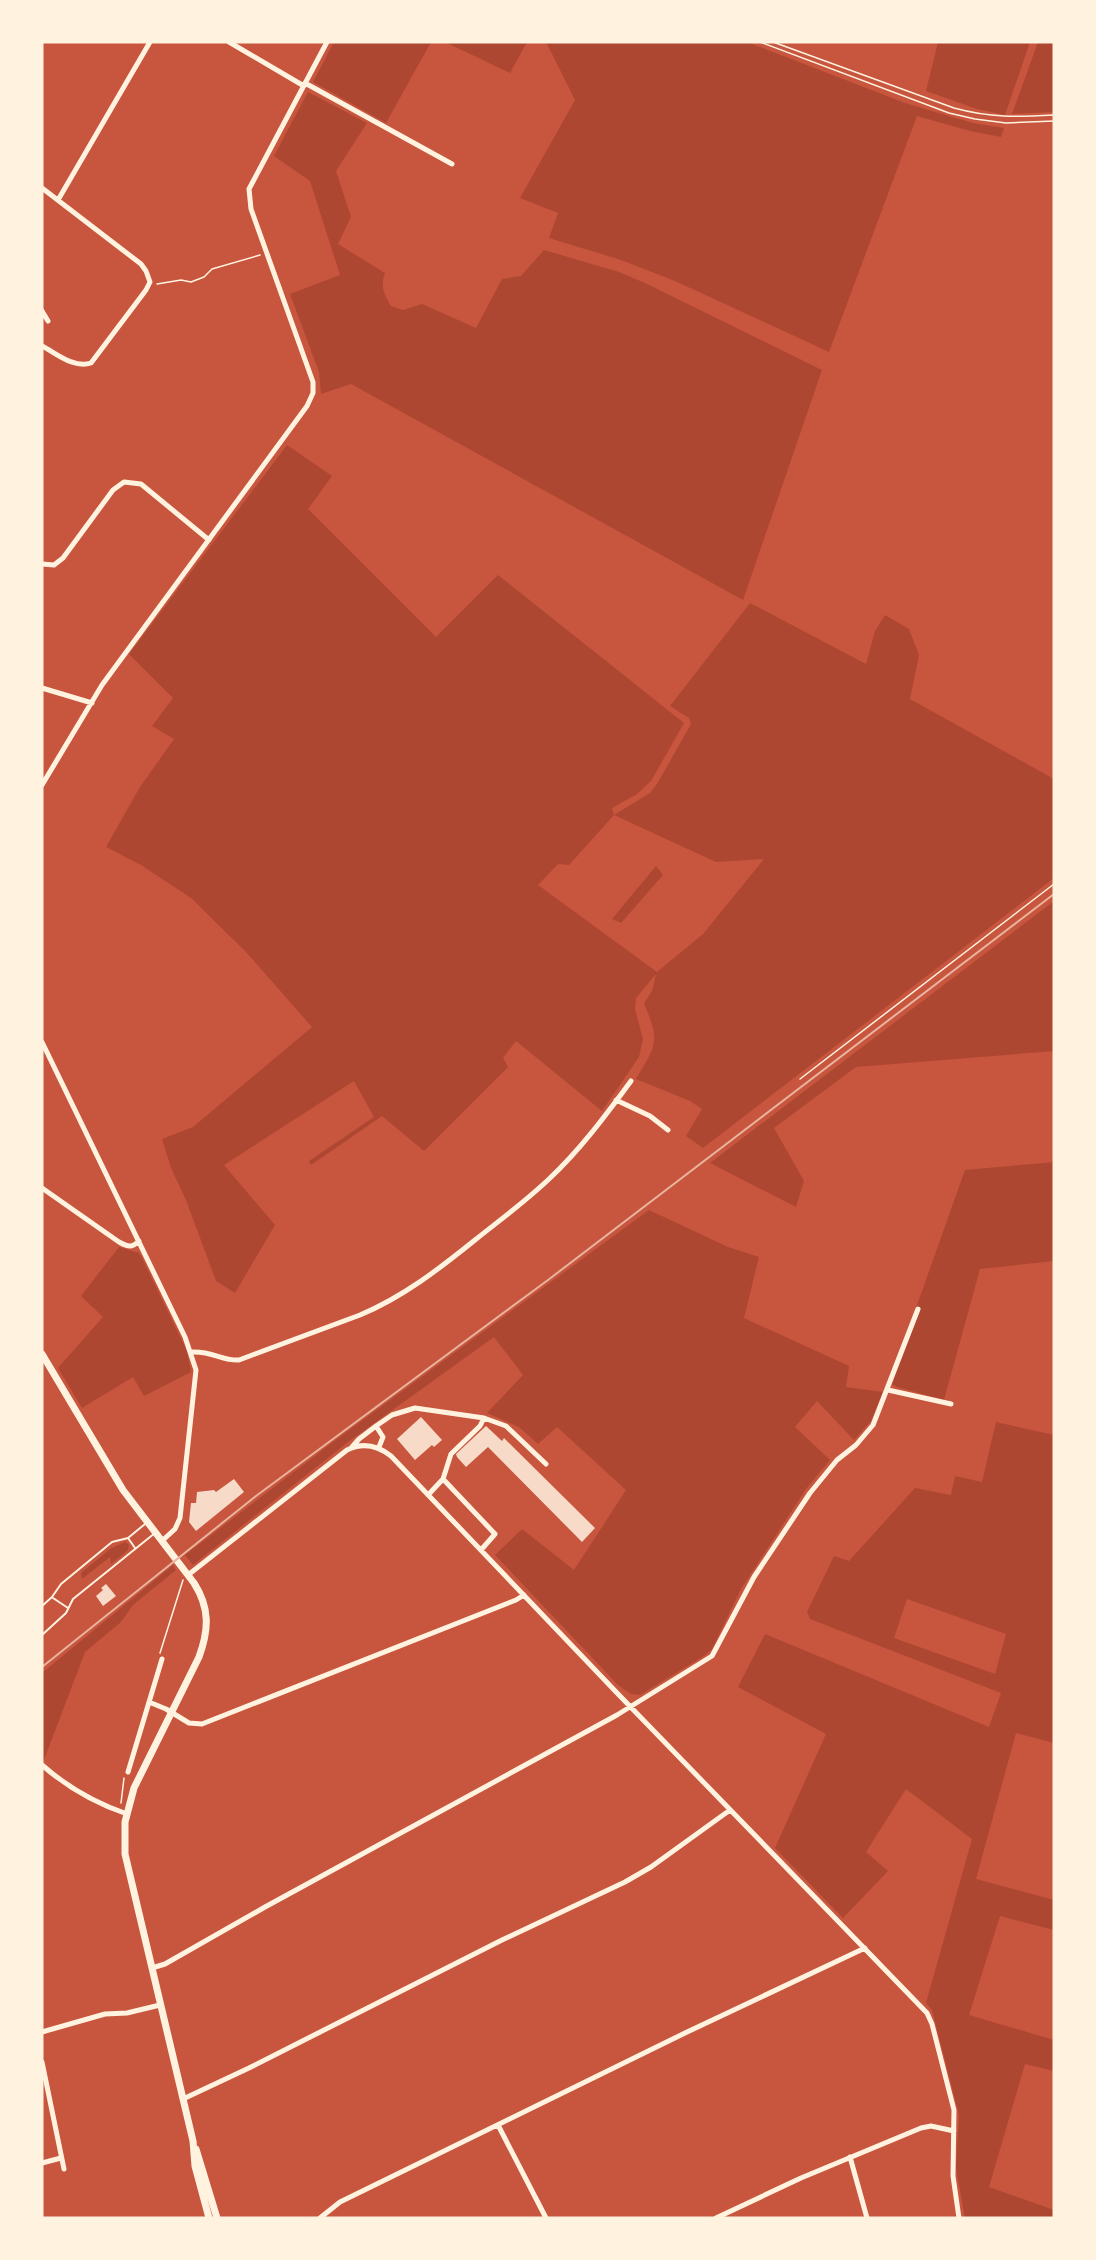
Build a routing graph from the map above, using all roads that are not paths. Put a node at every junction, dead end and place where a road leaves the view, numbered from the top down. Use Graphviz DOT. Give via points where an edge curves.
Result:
graph roads {
  1 [pos="150,42"];
  2 [pos="229,42"];
  3 [pos="327,42"];
  4 [pos="305,84"];
  5 [pos="452,164"];
  6 [pos="42,188"];
  7 [pos="58,200"];
  8 [pos="42,311"];
  9 [pos="48,321"];
  10 [pos="42,346"];
  11 [pos="209,540"];
  12 [pos="42,564"];
  13 [pos="42,688"];
  14 [pos="92,703"];
  15 [pos="42,785"];
  16 [pos="42,1042"];
  17 [pos="631,1080"];
  18 [pos="616,1100"];
  19 [pos="668,1130"];
  20 [pos="42,1188"];
  21 [pos="139,1241"];
  22 [pos="918,1309"];
  23 [pos="192,1353"];
  24 [pos="42,1354"];
  25 [pos="888,1390"];
  26 [pos="951,1404"];
  27 [pos="484,1418"];
  28 [pos="376,1426"];
  29 [pos="380,1447"];
  30 [pos="351,1448"];
  31 [pos="546,1464"];
  32 [pos="443,1479"];
  33 [pos="428,1495"];
  34 [pos="147,1522"];
  35 [pos="156,1533"];
  36 [pos="128,1538"];
  37 [pos="162,1540"];
  38 [pos="135,1548"];
  39 [pos="481,1550"];
  40 [pos="188,1575"];
  41 [pos="524,1595"];
  42 [pos="52,1597"];
  43 [pos="42,1606"];
  44 [pos="68,1608"];
  45 [pos="42,1635"];
  46 [pos="161,1658"];
  47 [pos="149,1702"];
  48 [pos="630,1707"];
  49 [pos="171,1712"];
  50 [pos="42,1765"];
  51 [pos="128,1772"];
  52 [pos="730,1810"];
  53 [pos="127,1814"];
  54 [pos="865,1948"];
  55 [pos="152,1968"];
  56 [pos="160,2005"];
  57 [pos="42,2032"];
  58 [pos="42,2062"];
  59 [pos="44,2082"];
  60 [pos="183,2099"];
  61 [pos="498,2125"];
  62 [pos="954,2131"];
  63 [pos="193,2141"];
  64 [pos="850,2157"];
  65 [pos="61,2158"];
  66 [pos="42,2163"];
  67 [pos="64,2169"];
  68 [pos="867,2216"];
  69 [pos="209,2218"];
  70 [pos="217,2218"];
  71 [pos="320,2218"];
  72 [pos="546,2218"];
  73 [pos="716,2218"];
  74 [pos="859,2218"];
  75 [pos="959,2218"];
  1 -- 7 [label="street"];
  2 -- 4 [label="street"];
  3 -- 4 [label="street"];
  4 -- 5 [label="street"];
  4 -- 11 [label="street" via="249,189 250,208 313,382 313,393"];
  6 -- 7 [label="street"];
  7 -- 10 [label="street" via="141,264 150,282 91,363 80,365"];
  8 -- 9 [label="street"];
  11 -- 12 [label="street" via="141,484 124,482 113,490 63,558 54,565"];
  11 -- 14 [label="street"];
  13 -- 14 [label="street"];
  14 -- 15 [label="street"];
  16 -- 21 [label="street"];
  17 -- 18 [label="street"];
  18 -- 19 [label="street" via="650,1116"];
  18 -- 23 [label="street" via="598,1126 548,1180 414,1287 360,1315 239,1360 231,1361 206,1351"];
  20 -- 21 [label="street" via="128,1247"];
  21 -- 23 [label="street"];
  22 -- 25 [label="street"];
  23 -- 37 [label="street" via="196,1380 180,1518 175,1529"];
  24 -- 34 [label="main road" via="115,1477"];
  25 -- 26 [label="street"];
  25 -- 48 [label="street" via="873,1425 818,1482 762,1565 712,1656"];
  27 -- 28 [label="street" via="415,1408 392,1415"];
  27 -- 31 [label="street" via="506,1426"];
  27 -- 32 [label="street" via="451,1454"];
  28 -- 29 [label="street" via="383,1437"];
  28 -- 30 [label="street"];
  29 -- 30 [label="street"];
  29 -- 33 [label="street"];
  30 -- 40 [label="street"];
  32 -- 33 [label="street"];
  32 -- 39 [label="street" via="495,1534"];
  33 -- 39 [label="street"];
  34 -- 35 [label="main road"];
  34 -- 36 [label="lane"];
  35 -- 37 [label="main road"];
  35 -- 38 [label="lane"];
  36 -- 38 [label="lane"];
  36 -- 42 [label="lane" via="112,1542 61,1584"];
  37 -- 40 [label="main road"];
  38 -- 44 [label="lane" via="73,1599"];
  39 -- 41 [label="street"];
  40 -- 49 [label="main road" via="200,1593 208,1623 199,1657"];
  41 -- 48 [label="street"];
  41 -- 49 [label="street" via="202,1724 189,1723"];
  42 -- 43 [label="lane"];
  42 -- 44 [label="lane"];
  44 -- 45 [label="lane"];
  46 -- 47 [label="street"];
  47 -- 49 [label="street"];
  47 -- 51 [label="street"];
  48 -- 52 [label="street"];
  48 -- 55 [label="street"];
  49 -- 53 [label="main road" via="138,1778"];
  50 -- 53 [label="street" via="77,1791"];
  52 -- 54 [label="street"];
  52 -- 60 [label="street" via="625,1882"];
  53 -- 55 [label="main road" via="125,1854"];
  54 -- 61 [label="street"];
  54 -- 62 [label="street" via="914,1999 932,2024 954,2109"];
  55 -- 56 [label="main road"];
  56 -- 57 [label="street" via="105,2014"];
  56 -- 60 [label="main road"];
  58 -- 59 [label="street"];
  59 -- 65 [label="street"];
  60 -- 63 [label="main road"];
  61 -- 71 [label="street" via="339,2202"];
  61 -- 72 [label="street"];
  62 -- 64 [label="street" via="926,2126"];
  62 -- 75 [label="street" via="953,2176"];
  63 -- 69 [label="main road" via="195,2166"];
  63 -- 70 [label="main road"];
  64 -- 68 [label="street"];
  64 -- 73 [label="street"];
  65 -- 66 [label="street"];
  65 -- 67 [label="street"];
  68 -- 74 [label="street"];
}
